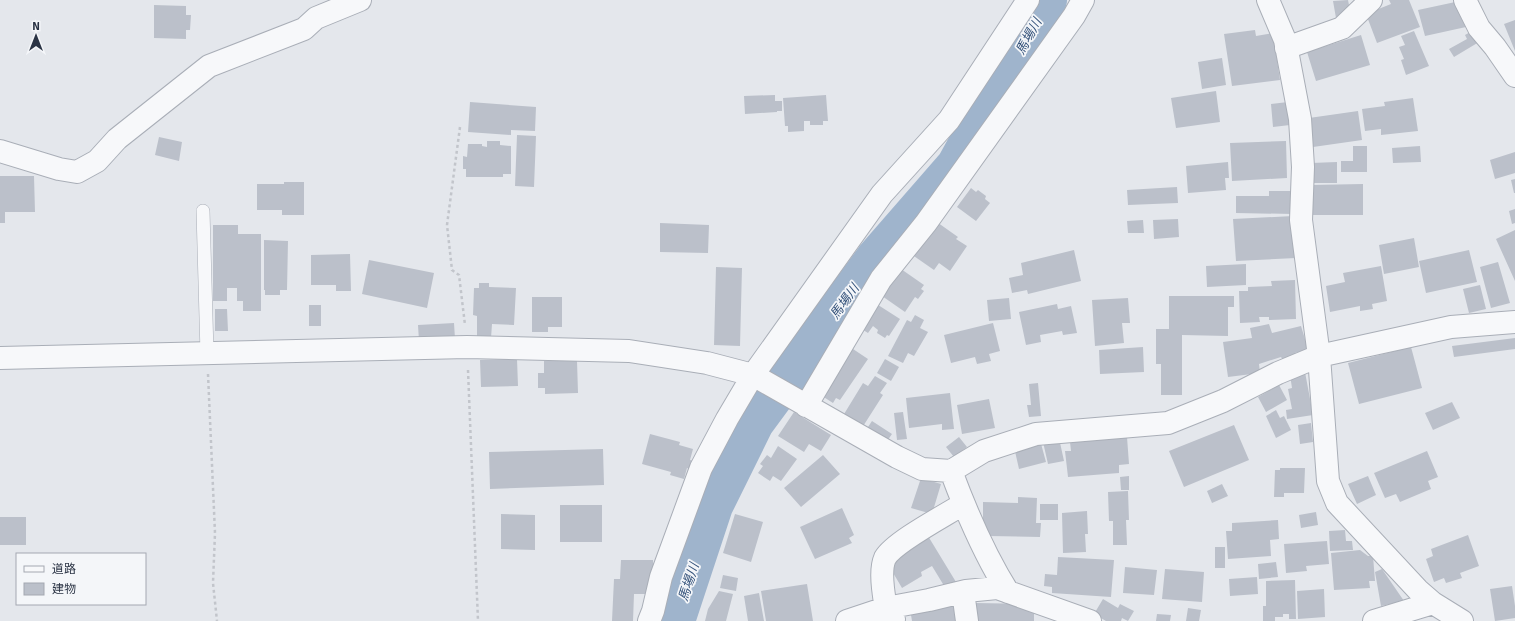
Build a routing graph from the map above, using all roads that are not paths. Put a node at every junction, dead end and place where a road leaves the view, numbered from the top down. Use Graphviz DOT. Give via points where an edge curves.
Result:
graph roads {
  1 [pos="360,0"];
  2 [pos="1028,0"];
  3 [pos="1083,0"];
  4 [pos="1268,0"];
  5 [pos="1371,0"];
  6 [pos="1465,0"];
  7 [pos="1286,48"];
  8 [pos="1515,76"];
  9 [pos="0,150"];
  10 [pos="203,211"];
  11 [pos="1515,322"];
  12 [pos="207,353"];
  13 [pos="1319,356"];
  14 [pos="0,358"];
  15 [pos="753,375"];
  16 [pos="806,406"];
  17 [pos="951,471"];
  18 [pos="963,504"];
  19 [pos="963,592"];
  20 [pos="1008,592"];
  21 [pos="1433,603"];
  22 [pos="891,614"];
  23 [pos="648,621"];
  24 [pos="847,621"];
  25 [pos="967,621"];
  26 [pos="1090,621"];
  27 [pos="1374,621"];
  28 [pos="1462,621"];
  1 -- 9 [label="street" via="316,18 304,29 209,66 117,140 97,161 77,172 59,169"];
  2 -- 15 [label="street" via="949,120 882,194"];
  3 -- 16 [label="street" via="926,223 881,279"];
  4 -- 7 [label="street"];
  5 -- 7 [label="street" via="1342,28"];
  6 -- 8 [label="street" via="1479,28"];
  7 -- 13 [label="street" via="1300,120 1303,167 1301,220"];
  10 -- 12 [label="lane"];
  11 -- 13 [label="street" via="1451,327"];
  12 -- 14 [label="street"];
  12 -- 15 [label="street" via="467,347 629,351 708,363"];
  13 -- 17 [label="street" via="1168,424 1036,434 984,451"];
  13 -- 21 [label="street" via="1328,481 1337,503"];
  15 -- 16 [label="street"];
  15 -- 23 [label="street" via="701,468 661,577"];
  16 -- 17 [label="street" via="922,469"];
  17 -- 18 [label="street"];
  18 -- 20 [label="street" via="991,566"];
  18 -- 22 [label="street" via="908,537 885,558 882,576"];
  19 -- 20 [label="street" via="997,588"];
  19 -- 22 [label="street" via="929,600"];
  19 -- 25 [label="street"];
  20 -- 26 [label="street"];
  21 -- 27 [label="street"];
  21 -- 28 [label="street"];
  22 -- 24 [label="street"];
}
